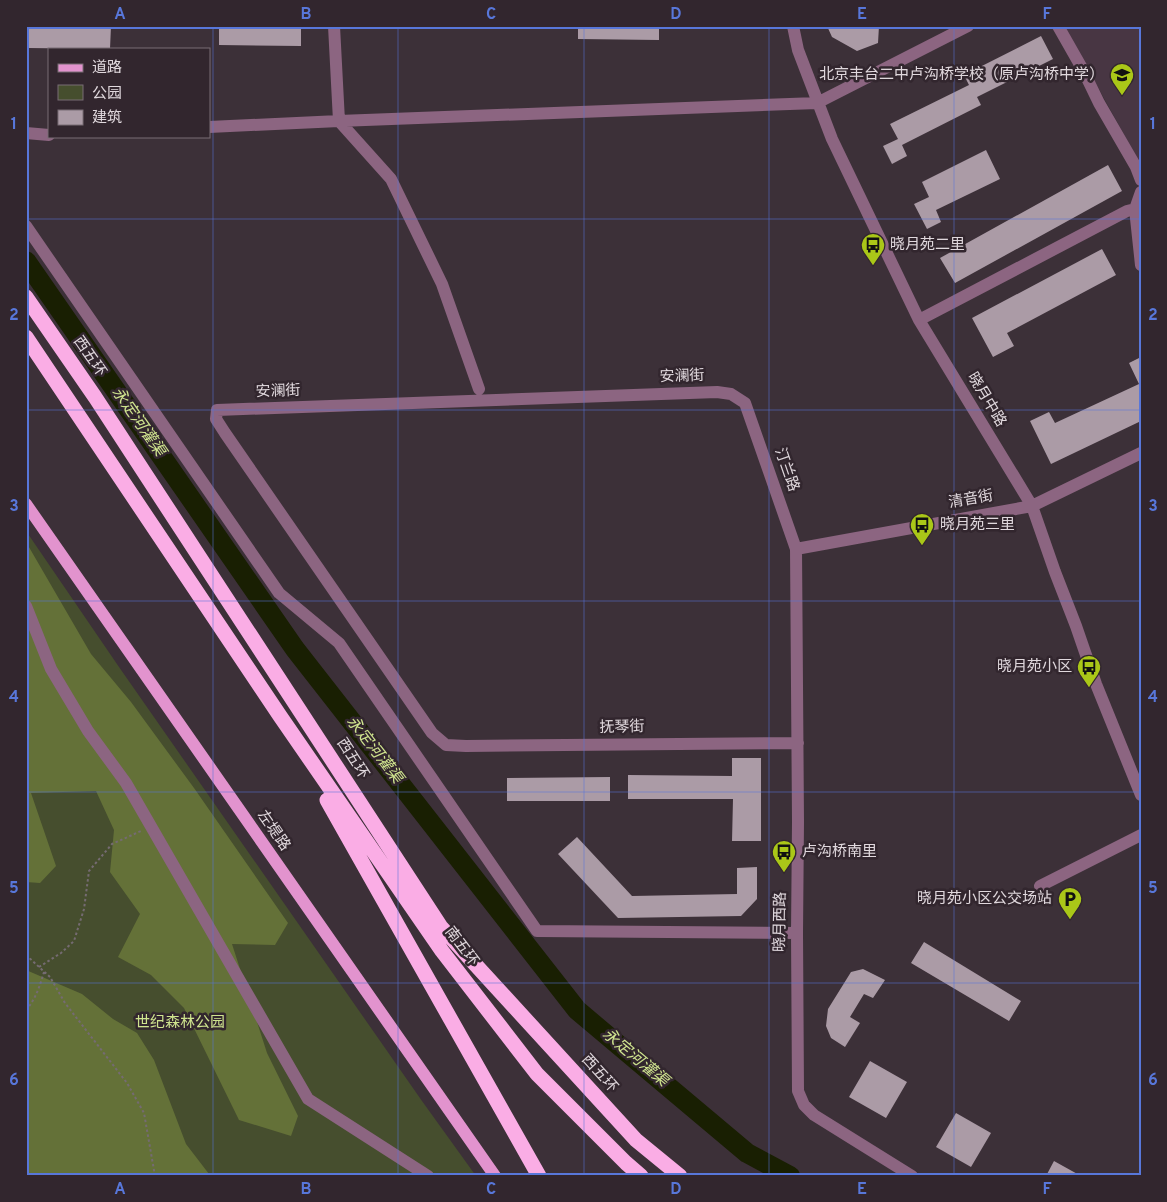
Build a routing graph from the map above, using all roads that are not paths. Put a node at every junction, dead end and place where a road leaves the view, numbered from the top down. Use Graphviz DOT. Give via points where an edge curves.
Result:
graph roads {
  1 [pos="334,26"];
  2 [pos="793,26"];
  3 [pos="968,26"];
  4 [pos="1058,26"];
  5 [pos="817,103"];
  6 [pos="339,121"];
  7 [pos="210,127"];
  8 [pos="26,133"];
  9 [pos="48,135"];
  10 [pos="1141,180"];
  11 [pos="1141,192"];
  12 [pos="1136,209"];
  13 [pos="26,226"];
  14 [pos="1141,264"];
  15 [pos="26,297"];
  16 [pos="919,320"];
  17 [pos="26,337"];
  18 [pos="480,389"];
  19 [pos="745,403"];
  20 [pos="1141,453"];
  21 [pos="26,504"];
  22 [pos="1032,506"];
  23 [pos="796,549"];
  24 [pos="26,606"];
  25 [pos="280,716"];
  26 [pos="798,743"];
  27 [pos="446,745"];
  28 [pos="1136,768"];
  29 [pos="1141,795"];
  30 [pos="1141,835"];
  31 [pos="1040,886"];
  32 [pos="797,933"];
  33 [pos="428,1176"];
  34 [pos="495,1176"];
  35 [pos="539,1176"];
  36 [pos="642,1176"];
  37 [pos="680,1176"];
  38 [pos="912,1176"];
  1 -- 6 [label="street"];
  2 -- 5 [label="street, 晓月中路"];
  3 -- 5 [label="street"];
  4 -- 10 [label="street"];
  5 -- 6 [label="street"];
  5 -- 16 [label="street, 晓月中路"];
  6 -- 7 [label="street"];
  6 -- 18 [label="street" via="391,179 442,284"];
  8 -- 9 [label="street"];
  11 -- 12 [label="street"];
  12 -- 14 [label="street"];
  12 -- 16 [label="street"];
  13 -- 32 [label="street" via="279,593 339,643 537,931"];
  15 -- 37 [label="highway, 西五环" via="96,396 441,927 636,1140"];
  16 -- 22 [label="street, 晓月中路"];
  17 -- 25 [label="highway"];
  19 -- 23 [label="street, 汀兰路"];
  19 -- 27 [label="street, 安澜街" via="731,394 717,392 217,410 216,419 225,433 432,733"];
  20 -- 22 [label="street, 清音街"];
  21 -- 34 [label="main road, 左堤路"];
  22 -- 23 [label="street, 清音街"];
  22 -- 28 [label="street, 晓月中路" via="1096,684"];
  23 -- 26 [label="street, 晓月西路"];
  24 -- 33 [label="street" via="51,669 88,731 126,783 308,1099"];
  25 -- 35 [label="highway"];
  25 -- 36 [label="highway, 南五环" via="442,951 537,1074"];
  26 -- 27 [label="street, 抚琴街"];
  26 -- 32 [label="street, 晓月西路"];
  28 -- 29 [label="street, 晓月中路"];
  30 -- 31 [label="street"];
  32 -- 38 [label="street, 晓月西路" via="798,1091 804,1105 814,1115"];
}
